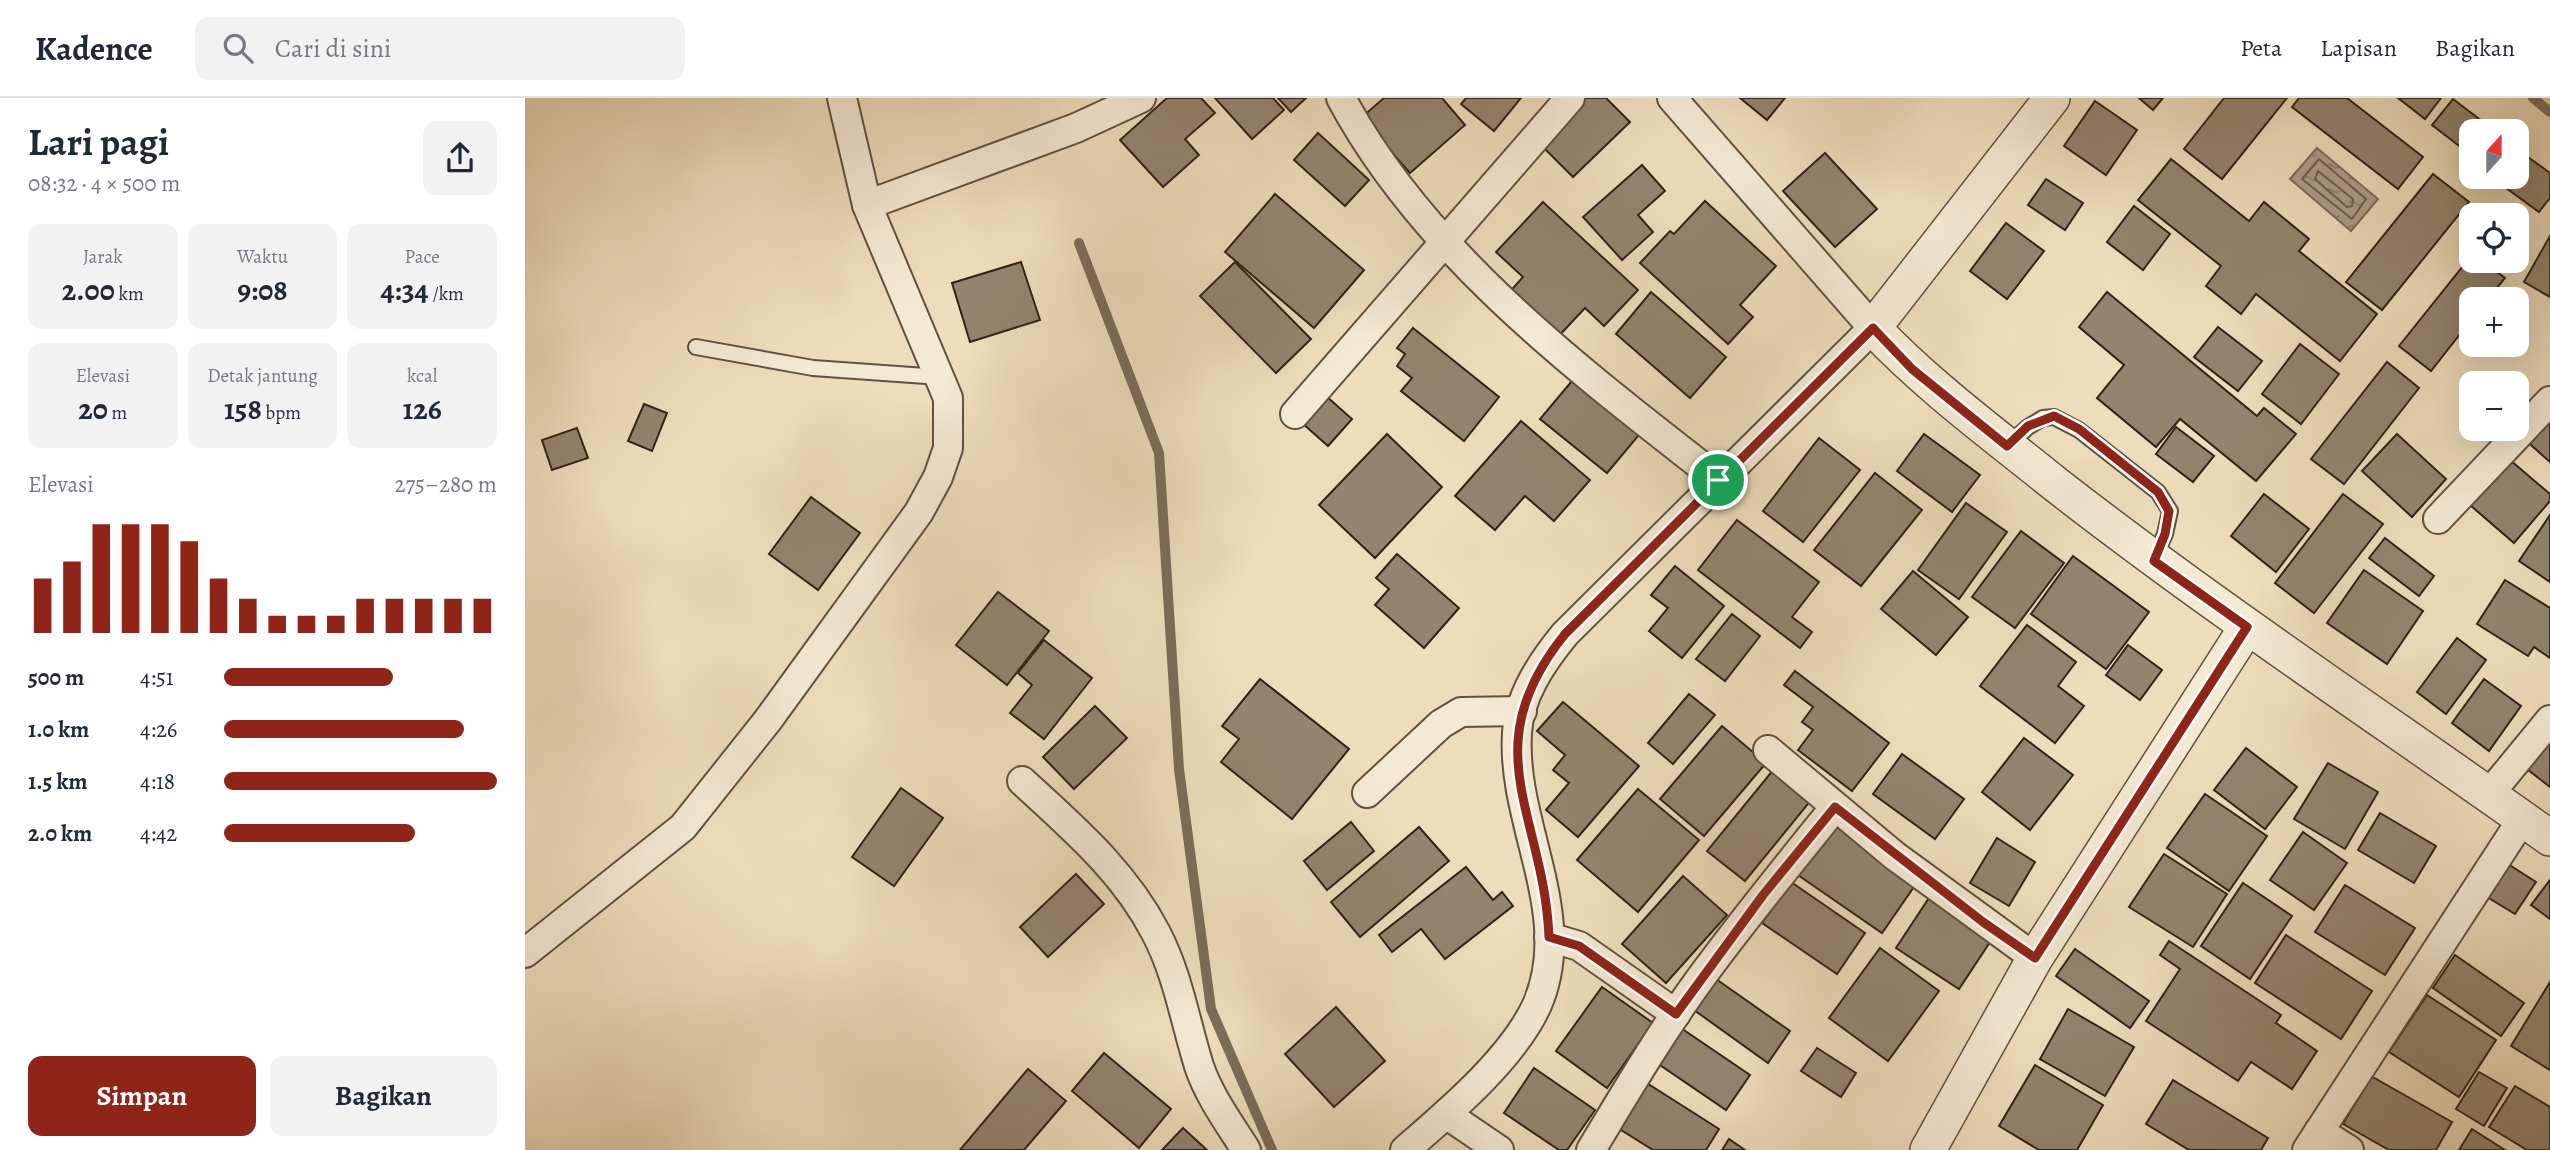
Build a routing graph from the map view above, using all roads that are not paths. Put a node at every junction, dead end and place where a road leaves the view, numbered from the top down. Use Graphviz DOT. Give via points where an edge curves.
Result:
graph roads {
  1 [pos="842,98"];
  2 [pos="1141,98"];
  3 [pos="1341,98"];
  4 [pos="1570,98"];
  5 [pos="1672,98"];
  6 [pos="2052,98"];
  7 [pos="867,205"];
  8 [pos="1444,242"];
  9 [pos="1873,328"];
  10 [pos="696,347"];
  11 [pos="940,377"];
  12 [pos="2550,401"];
  13 [pos="1295,414"];
  14 [pos="2007,446"];
  15 [pos="1718,480"];
  16 [pos="2438,519"];
  17 [pos="2154,561"];
  18 [pos="2247,627"];
  19 [pos="1522,711"];
  20 [pos="2550,720"];
  21 [pos="1768,750"];
  22 [pos="1022,781"];
  23 [pos="1367,793"];
  24 [pos="2490,793"];
  25 [pos="1835,807"];
  26 [pos="2536,828"];
  27 [pos="1549,937"];
  28 [pos="525,953"];
  29 [pos="2035,958"];
  30 [pos="1676,1014"];
  31 [pos="1446,1114"];
  32 [pos="2313,1140"];
  33 [pos="1246,1150"];
  34 [pos="1405,1150"];
  35 [pos="1499,1150"];
  36 [pos="1591,1150"];
  37 [pos="1927,1150"];
  38 [pos="2349,1150"];
  1 -- 7 [label="street"];
  2 -- 7 [label="street" via="1076,128"];
  3 -- 8 [label="street" via="1358,130"];
  4 -- 8 [label="street"];
  5 -- 9 [label="street"];
  6 -- 9 [label="street"];
  7 -- 11 [label="street"];
  8 -- 13 [label="street"];
  8 -- 15 [label="street" via="1565,357"];
  9 -- 14 [label="street" via="1912,369"];
  9 -- 15 [label="street"];
  10 -- 11 [label="lane" via="813,368"];
  11 -- 28 [label="street" via="949,397 948,448 919,512 768,720 683,827"];
  12 -- 16 [label="street"];
  14 -- 17 [label="street"];
  14 -- 17 [label="lane" via="2043,418 2054,416 2079,429 2158,492 2169,511"];
  15 -- 19 [label="street" via="1565,634 1545,658"];
  17 -- 18 [label="street"];
  18 -- 24 [label="street"];
  18 -- 29 [label="street"];
  19 -- 23 [label="street" via="1461,712 1441,724"];
  19 -- 27 [label="street" via="1517,731 1518,773"];
  20 -- 24 [label="street"];
  21 -- 25 [label="street"];
  22 -- 33 [label="street" via="1095,848 1133,893 1175,977 1200,1068"];
  24 -- 26 [label="street"];
  25 -- 29 [label="street"];
  25 -- 30 [label="street"];
  26 -- 32 [label="street"];
  27 -- 30 [label="street" via="1579,946"];
  27 -- 31 [label="street" via="1537,1005"];
  29 -- 37 [label="street"];
  30 -- 36 [label="street"];
  31 -- 34 [label="street"];
  31 -- 35 [label="street"];
  32 -- 38 [label="street"];
}
